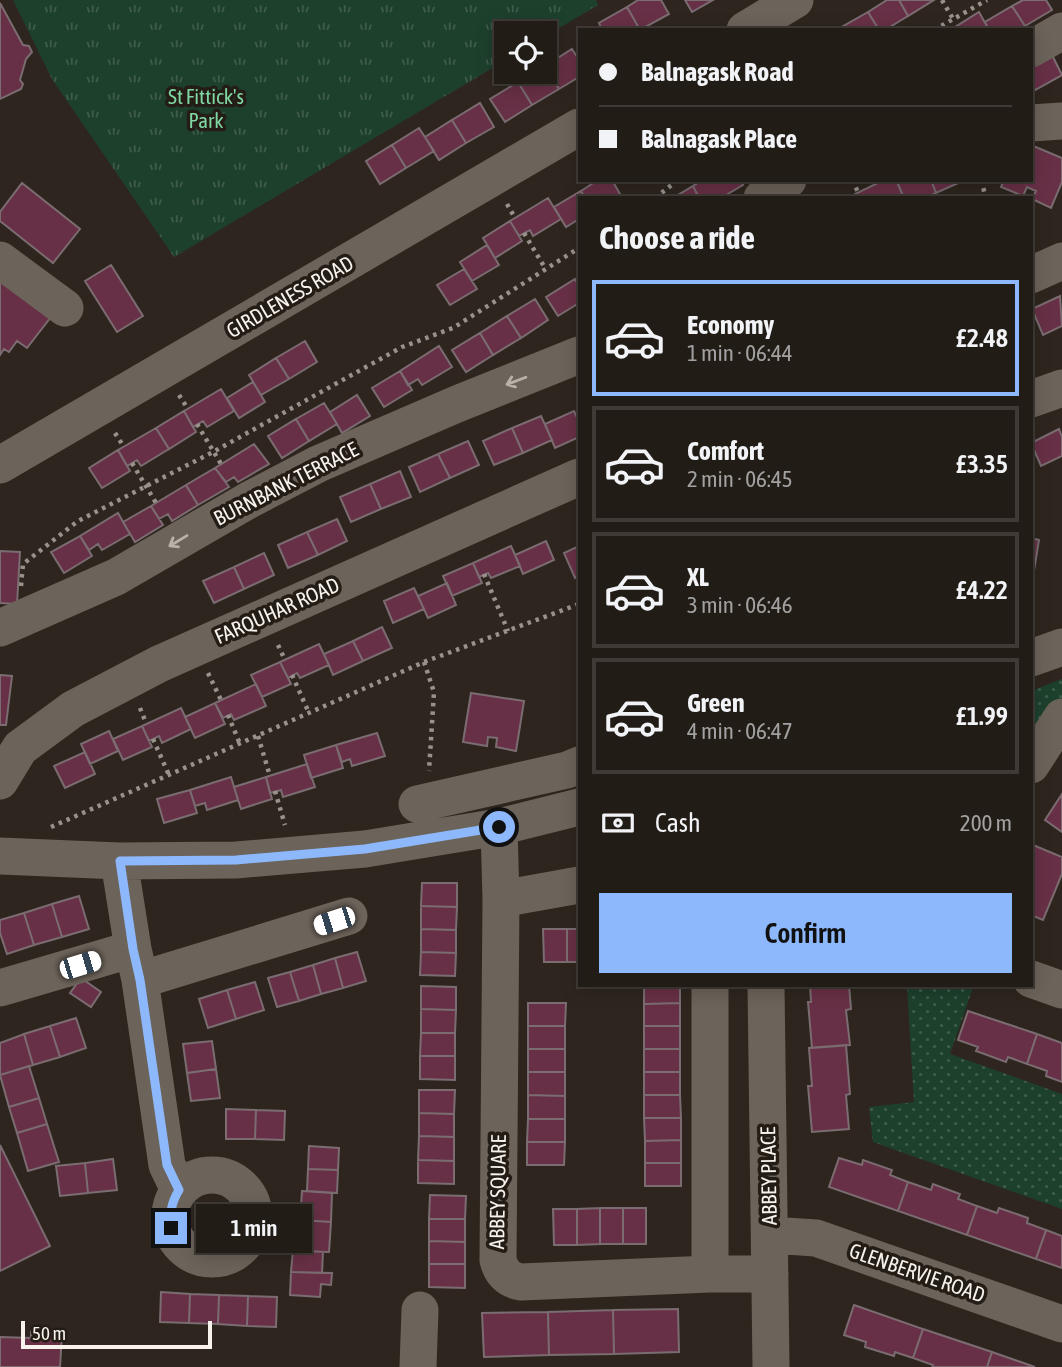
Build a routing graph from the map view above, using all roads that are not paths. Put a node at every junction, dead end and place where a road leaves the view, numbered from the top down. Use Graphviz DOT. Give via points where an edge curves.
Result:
graph roads {
  1 [pos="795,0"];
  2 [pos="748,28"];
  3 [pos="1062,31"];
  4 [pos="1033,47"];
  5 [pos="1062,121"];
  6 [pos="1033,123"];
  7 [pos="578,128"];
  8 [pos="785,182"];
  9 [pos="765,196"];
  10 [pos="0,260"];
  11 [pos="1062,261"];
  12 [pos="1033,274"];
  13 [pos="65,308"];
  14 [pos="578,355"];
  15 [pos="1062,388"];
  16 [pos="1033,398"];
  17 [pos="0,466"];
  18 [pos="578,477"];
  19 [pos="0,628"];
  20 [pos="1062,647"];
  21 [pos="1033,658"];
  22 [pos="1062,717"];
  23 [pos="1033,762"];
  24 [pos="578,765"];
  25 [pos="0,781"];
  26 [pos="417,804"];
  27 [pos="578,807"];
  28 [pos="499,827"];
  29 [pos="0,856"];
  30 [pos="120,861"];
  31 [pos="578,885"];
  32 [pos="501,899"];
  33 [pos="326,914"];
  34 [pos="136,964"];
  35 [pos="1033,980"];
  36 [pos="710,987"];
  37 [pos="766,987"];
  38 [pos="0,988"];
  39 [pos="1062,990"];
  40 [pos="179,1190"];
  41 [pos="770,1235"];
  42 [pos="710,1274"];
  43 [pos="770,1274"];
  44 [pos="420,1310"];
  45 [pos="1062,1324"];
  46 [pos="418,1367"];
  47 [pos="771,1367"];
  1 -- 2 [label="street"];
  3 -- 4 [label="street"];
  5 -- 6 [label="street"];
  7 -- 17 [label="street, GIRDLENESS ROAD"];
  8 -- 9 [label="street"];
  10 -- 13 [label="street"];
  11 -- 12 [label="street"];
  14 -- 19 [label="street, BURNBANK TERRACE, one-way" via="318,464 116,577"];
  15 -- 16 [label="street"];
  18 -- 25 [label="street, FARQUHAR ROAD" via="172,659 74,709 20,748"];
  20 -- 21 [label="street"];
  22 -- 23 [label="street"];
  24 -- 26 [label="street"];
  27 -- 28 [label="street"];
  28 -- 30 [label="street" via="332,852 236,860"];
  28 -- 32 [label="street, ABBEY SQUARE"];
  29 -- 30 [label="street"];
  30 -- 34 [label="street"];
  31 -- 32 [label="street"];
  32 -- 42 [label="street, ABBEY SQUARE" via="498,1260 502,1270 508,1278 521,1282"];
  33 -- 34 [label="street"];
  34 -- 38 [label="street"];
  34 -- 40 [label="street" via="167,1165"];
  35 -- 39 [label="street"];
  36 -- 42 [label="street"];
  37 -- 41 [label="street, ABBEY PLACE"];
  41 -- 43 [label="street, ABBEY PLACE"];
  41 -- 45 [label="street, GLENBERVIE ROAD" via="817,1238"];
  42 -- 43 [label="street, ABBEY SQUARE"];
  43 -- 47 [label="street, ABBEY PLACE"];
  44 -- 46 [label="street"];
}
